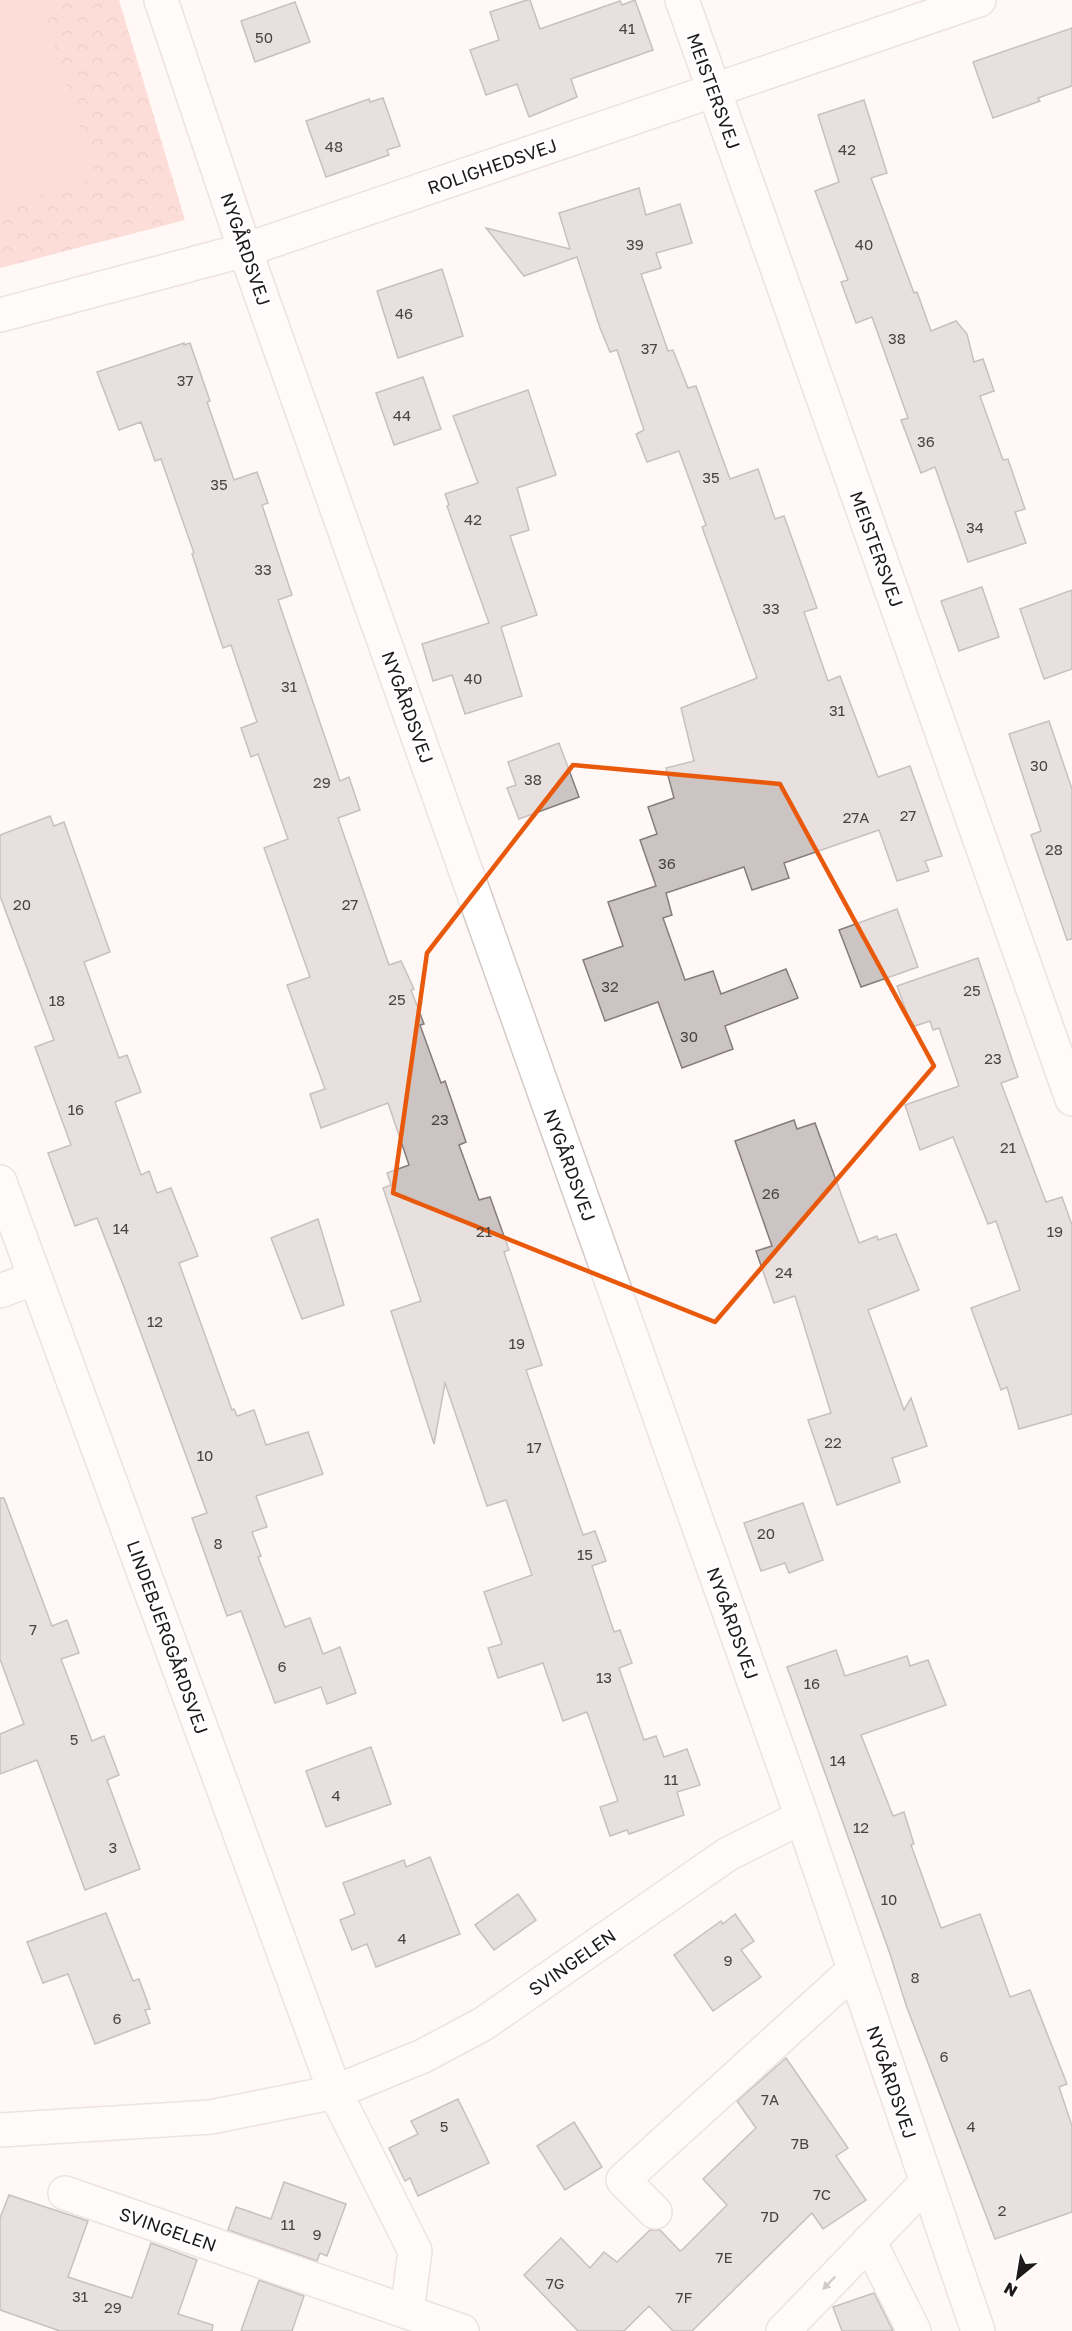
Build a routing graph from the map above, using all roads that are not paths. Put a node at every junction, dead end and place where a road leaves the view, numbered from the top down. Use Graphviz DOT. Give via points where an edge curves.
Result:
graph roads {
  1 [pos="161,0"];
  2 [pos="682,0"];
  3 [pos="979,0"];
  4 [pos="714,90"];
  5 [pos="245,250"];
  6 [pos="0,315"];
  7 [pos="1072,1099"];
  8 [pos="0,1182"];
  9 [pos="35,1278"];
  10 [pos="0,1292"];
  11 [pos="802,1817"];
  12 [pos="853,1971"];
  13 [pos="335,2092"];
  14 [pos="0,2130"];
  15 [pos="927,2182"];
  16 [pos="65,2193"];
  17 [pos="656,2212"];
  18 [pos="869,2241"];
  19 [pos="407,2312"];
  20 [pos="462,2331"];
  21 [pos="783,2331"];
  22 [pos="914,2331"];
  23 [pos="978,2331"];
  1 -- 5 [label="street, NYGÅRDSVEJ"];
  2 -- 4 [label="street, MEISTERSVEJ"];
  3 -- 4 [label="street, ROLIGHEDSVEJ"];
  4 -- 5 [label="street, ROLIGHEDSVEJ"];
  4 -- 7 [label="street, MEISTERSVEJ"];
  5 -- 6 [label="street, ROLIGHEDSVEJ"];
  5 -- 11 [label="street, NYGÅRDSVEJ"];
  8 -- 9 [label="street, LINDEBJERGGÅRDSVEJ"];
  9 -- 10 [label="street"];
  9 -- 13 [label="street, LINDEBJERGGÅRDSVEJ"];
  11 -- 12 [label="street, NYGÅRDSVEJ"];
  11 -- 13 [label="street, SVINGELEN" via="728,1854 483,2024 423,2056"];
  12 -- 15 [label="street, NYGÅRDSVEJ"];
  12 -- 17 [label="street" via="623,2180"];
  13 -- 14 [label="street, SVINGELEN" via="211,2117"];
  13 -- 19 [label="street" via="415,2251"];
  15 -- 18 [label="street"];
  15 -- 23 [label="street, NYGÅRDSVEJ"];
  16 -- 19 [label="street, SVINGELEN"];
  18 -- 21 [label="street, one-way"];
  18 -- 22 [label="street"];
  19 -- 20 [label="street, SVINGELEN"];
}
